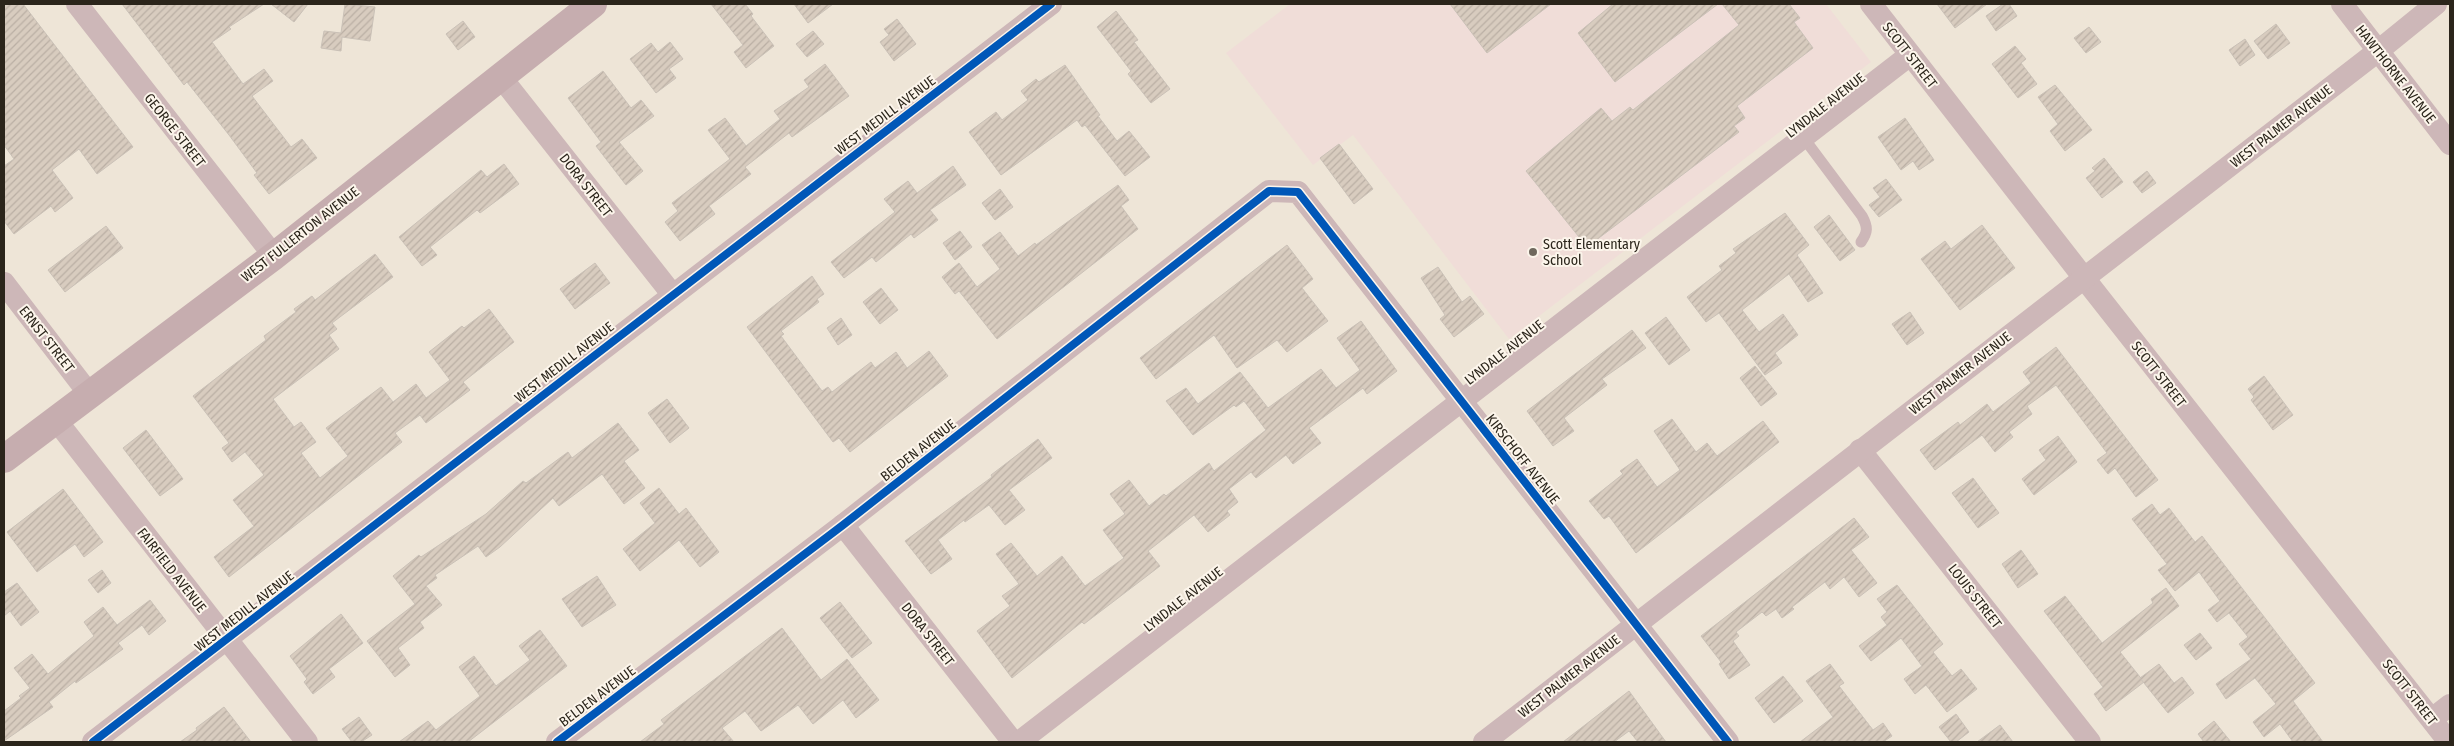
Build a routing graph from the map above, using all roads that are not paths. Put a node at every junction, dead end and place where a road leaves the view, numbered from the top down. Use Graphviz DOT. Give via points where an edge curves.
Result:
graph roads {
  1 [pos="76,4"];
  2 [pos="593,4"];
  3 [pos="1051,4"];
  4 [pos="1871,4"];
  5 [pos="2342,4"];
  6 [pos="2436,4"];
  7 [pos="2378,51"];
  8 [pos="1910,55"];
  9 [pos="500,76"];
  10 [pos="1803,137"];
  11 [pos="2450,144"];
  12 [pos="1298,192"];
  13 [pos="1861,242"];
  14 [pos="274,256"];
  15 [pos="2084,278"];
  16 [pos="4,283"];
  17 [pos="672,294"];
  18 [pos="90,395"];
  19 [pos="1461,401"];
  20 [pos="56,420"];
  21 [pos="1860,450"];
  22 [pos="4,459"];
  23 [pos="843,525"];
  24 [pos="1636,624"];
  25 [pos="227,640"];
  26 [pos="2450,704"];
  27 [pos="2432,719"];
  28 [pos="93,742"];
  29 [pos="307,742"];
  30 [pos="557,742"];
  31 [pos="1013,742"];
  32 [pos="1019,742"];
  33 [pos="1484,742"];
  34 [pos="1728,742"];
  35 [pos="2090,742"];
  36 [pos="2450,742"];
  1 -- 14 [label="street, GEORGE STREET"];
  2 -- 9 [label="street, WEST FULLERTON AVENUE"];
  3 -- 17 [label="street, WEST MEDILL AVENUE"];
  4 -- 8 [label="street, SCOTT STREET"];
  5 -- 7 [label="street, HAWTHORNE AVENUE"];
  6 -- 7 [label="street, WEST PALMER AVENUE"];
  7 -- 11 [label="street, HAWTHORNE AVENUE"];
  7 -- 15 [label="street, WEST PALMER AVENUE"];
  8 -- 10 [label="street, LYNDALE AVENUE"];
  8 -- 15 [label="street, SCOTT STREET"];
  9 -- 14 [label="street, WEST FULLERTON AVENUE"];
  9 -- 17 [label="street, DORA STREET"];
  10 -- 13 [label="lane" via="1867,225 1867,234"];
  10 -- 19 [label="street, LYNDALE AVENUE"];
  12 -- 19 [label="street, KIRSCHOFF AVENUE"];
  12 -- 23 [label="street, BELDEN AVENUE" via="1269,191"];
  14 -- 18 [label="street, WEST FULLERTON AVENUE"];
  15 -- 21 [label="street, WEST PALMER AVENUE"];
  15 -- 27 [label="street, SCOTT STREET"];
  16 -- 18 [label="street, ERNST STREET"];
  17 -- 25 [label="street, WEST MEDILL AVENUE"];
  18 -- 20 [label="street, WEST FULLERTON AVENUE"];
  19 -- 24 [label="street, KIRSCHOFF AVENUE"];
  19 -- 32 [label="street, LYNDALE AVENUE"];
  20 -- 22 [label="street, WEST FULLERTON AVENUE"];
  20 -- 25 [label="street, FAIRFIELD AVENUE"];
  21 -- 24 [label="street, WEST PALMER AVENUE"];
  21 -- 35 [label="street, LOUIS STREET"];
  23 -- 30 [label="street, BELDEN AVENUE"];
  23 -- 31 [label="street, DORA STREET"];
  24 -- 33 [label="street, WEST PALMER AVENUE"];
  24 -- 34 [label="street, KIRSCHOFF AVENUE"];
  25 -- 28 [label="street, WEST MEDILL AVENUE"];
  25 -- 29 [label="street, FAIRFIELD AVENUE"];
  26 -- 27 [label="street"];
  27 -- 36 [label="street, SCOTT STREET"];
}
